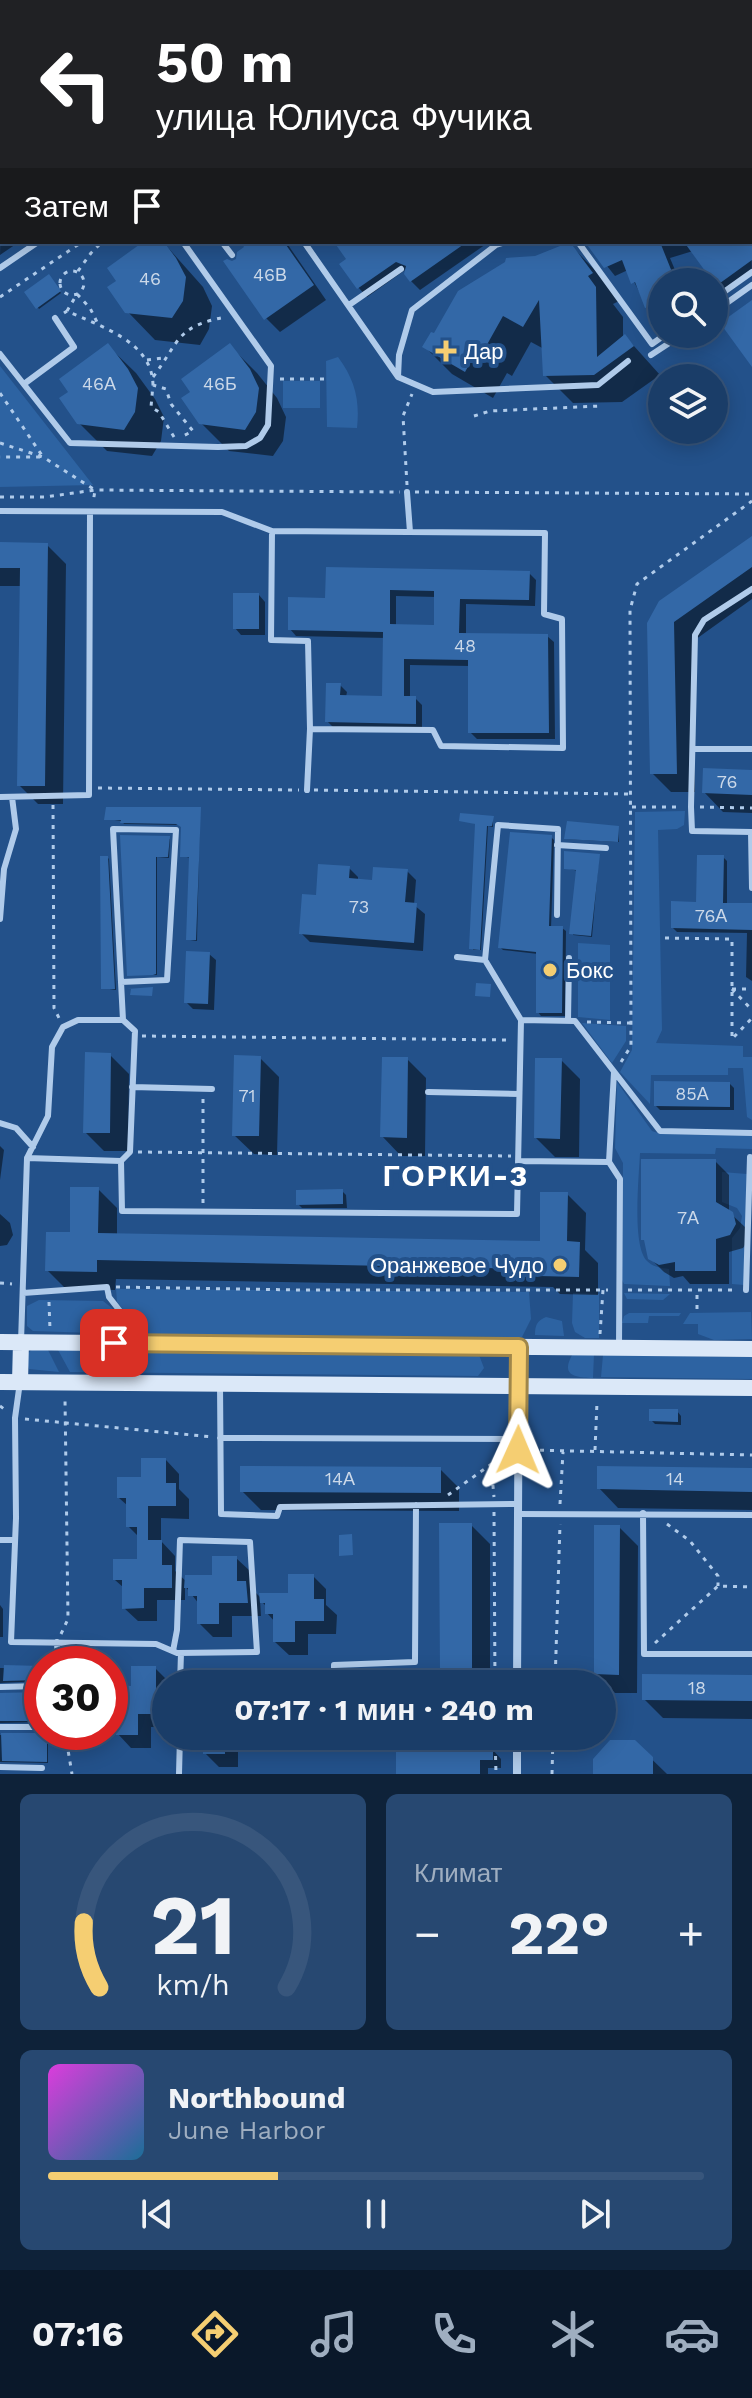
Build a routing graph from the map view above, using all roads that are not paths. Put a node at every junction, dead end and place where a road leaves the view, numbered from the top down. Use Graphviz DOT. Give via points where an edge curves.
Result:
graph roads {
  1 [pos="35,244"];
  2 [pos="184,244"];
  3 [pos="224,244"];
  4 [pos="305,244"];
  5 [pos="499,244"];
  6 [pos="579,244"];
  7 [pos="232,255"];
  8 [pos="0,268"];
  9 [pos="401,269"];
  10 [pos="752,272"];
  11 [pos="752,285"];
  12 [pos="728,289"];
  13 [pos="728,302"];
  14 [pos="349,305"];
  15 [pos="55,318"];
  16 [pos="648,338"];
  17 [pos="662,348"];
  18 [pos="0,354"];
  19 [pos="651,355"];
  20 [pos="628,361"];
  21 [pos="398,377"];
  22 [pos="24,384"];
  23 [pos="407,492"];
  24 [pos="0,511"];
  25 [pos="90,513"];
  26 [pos="272,531"];
  27 [pos="410,532"];
  28 [pos="752,589"];
  29 [pos="310,729"];
  30 [pos="695,749"];
  31 [pos="752,749"];
  32 [pos="307,790"];
  33 [pos="0,797"];
  34 [pos="12,797"];
  35 [pos="751,832"];
  36 [pos="557,845"];
  37 [pos="606,848"];
  38 [pos="752,888"];
  39 [pos="557,915"];
  40 [pos="0,919"];
  41 [pos="457,957"];
  42 [pos="569,958"];
  43 [pos="485,960"];
  44 [pos="121,982"];
  45 [pos="123,1020"];
  46 [pos="521,1020"];
  47 [pos="571,1021"];
  48 [pos="614,1072"];
  49 [pos="132,1087"];
  50 [pos="212,1089"];
  51 [pos="428,1092"];
  52 [pos="519,1094"];
  53 [pos="0,1123"];
  54 [pos="752,1133"];
  55 [pos="33,1147"];
  56 [pos="750,1157"];
  57 [pos="27,1158"];
  58 [pos="518,1158"];
  59 [pos="121,1161"];
  60 [pos="609,1162"];
  61 [pos="23,1289"];
  62 [pos="746,1290"];
  63 [pos="0,1342"];
  64 [pos="21,1342"];
  65 [pos="145,1343"];
  66 [pos="519,1347"];
  67 [pos="619,1348"];
  68 [pos="752,1349"];
  69 [pos="0,1382"];
  70 [pos="20,1382"];
  71 [pos="220,1384"];
  72 [pos="519,1387"];
  73 [pos="752,1388"];
  74 [pos="220,1438"];
  75 [pos="518,1439"];
  76 [pos="416,1505"];
  77 [pos="517,1509"];
  78 [pos="647,1513"];
  79 [pos="752,1515"];
  80 [pos="0,1540"];
  81 [pos="15,1540"];
  82 [pos="11,1642"];
  83 [pos="57,1642"];
  84 [pos="0,1645"];
  85 [pos="57,1646"];
  86 [pos="173,1651"];
  87 [pos="181,1653"];
  88 [pos="752,1654"];
  89 [pos="180,1670"];
  90 [pos="334,1670"];
  91 [pos="517,1670"];
  92 [pos="24,1686"];
  93 [pos="0,1687"];
  94 [pos="0,1727"];
  95 [pos="24,1727"];
  96 [pos="180,1750"];
  97 [pos="517,1750"];
  98 [pos="0,1767"];
  99 [pos="42,1768"];
  100 [pos="179,1774"];
  101 [pos="517,1774"];
  1 -- 8 [label="lane"];
  2 -- 22 [label="lane" via="271,366 268,425 260,438 246,446 70,443"];
  3 -- 7 [label="lane"];
  4 -- 14 [label="lane"];
  5 -- 21 [label="lane" via="412,310"];
  6 -- 16 [label="lane"];
  9 -- 14 [label="lane"];
  10 -- 12 [label="lane"];
  11 -- 13 [label="lane"];
  14 -- 21 [label="lane"];
  15 -- 22 [label="lane" via="74,347"];
  17 -- 19 [label="lane"];
  18 -- 22 [label="lane"];
  20 -- 21 [label="lane" via="598,385 433,392"];
  23 -- 27 [label="lane"];
  24 -- 25 [label="lane"];
  25 -- 26 [label="lane" via="222,512"];
  25 -- 34 [label="lane" via="89,795"];
  26 -- 27 [label="lane"];
  26 -- 29 [label="lane" via="271,640 308,641"];
  27 -- 29 [label="lane" via="545,533 544,614 562,619 563,748 441,746 433,730"];
  28 -- 30 [label="lane" via="704,620 695,635"];
  29 -- 32 [label="lane"];
  30 -- 31 [label="lane"];
  30 -- 35 [label="lane" via="692,831"];
  33 -- 34 [label="lane"];
  34 -- 40 [label="lane" via="16,829 4,869"];
  35 -- 38 [label="lane"];
  36 -- 37 [label="lane"];
  36 -- 39 [label="lane"];
  36 -- 43 [label="lane" via="558,829 498,825"];
  41 -- 43 [label="lane"];
  42 -- 47 [label="lane"];
  43 -- 46 [label="lane"];
  44 -- 44 [label="lane" via="167,980 176,830 113,829"];
  44 -- 45 [label="lane"];
  45 -- 49 [label="lane" via="135,1031"];
  45 -- 55 [label="lane" via="78,1020 63,1027 52,1047 48,1116"];
  46 -- 47 [label="lane"];
  46 -- 52 [label="lane"];
  47 -- 48 [label="lane"];
  48 -- 54 [label="lane" via="660,1131"];
  48 -- 60 [label="lane"];
  49 -- 50 [label="lane"];
  49 -- 59 [label="lane" via="130,1152"];
  51 -- 52 [label="lane"];
  52 -- 58 [label="lane"];
  53 -- 55 [label="lane" via="16,1128"];
  55 -- 57 [label="lane"];
  56 -- 62 [label="lane"];
  57 -- 59 [label="lane"];
  57 -- 61 [label="lane"];
  58 -- 59 [label="lane" via="517,1214 122,1211"];
  58 -- 60 [label="lane"];
  60 -- 67 [label="lane" via="620,1179"];
  61 -- 64 [label="lane"];
  61 -- 65 [label="lane" via="107,1287"];
  63 -- 64 [label="main road"];
  64 -- 65 [label="main road"];
  64 -- 70 [label="main road"];
  65 -- 66 [label="main road"];
  66 -- 67 [label="main road"];
  66 -- 72 [label="street"];
  67 -- 68 [label="main road"];
  69 -- 70 [label="main road"];
  70 -- 71 [label="main road"];
  70 -- 81 [label="lane"];
  71 -- 72 [label="main road"];
  71 -- 74 [label="lane"];
  72 -- 73 [label="main road"];
  72 -- 75 [label="street"];
  74 -- 75 [label="lane"];
  74 -- 76 [label="lane" via="221,1514 277,1516 280,1507"];
  75 -- 77 [label="street"];
  76 -- 77 [label="lane"];
  76 -- 90 [label="lane" via="415,1662 334,1665"];
  77 -- 78 [label="lane"];
  77 -- 91 [label="street"];
  78 -- 79 [label="lane"];
  78 -- 88 [label="lane" via="644,1654"];
  80 -- 81 [label="lane"];
  81 -- 82 [label="lane"];
  82 -- 83 [label="lane"];
  82 -- 84 [label="lane"];
  83 -- 85 [label="lane"];
  83 -- 86 [label="lane" via="156,1644"];
  86 -- 87 [label="lane"];
  86 -- 87 [label="lane" via="180,1540 250,1542 257,1652"];
  87 -- 89 [label="lane"];
  92 -- 93 [label="lane"];
  94 -- 95 [label="lane"];
  96 -- 100 [label="lane"];
  97 -- 101 [label="street"];
  98 -- 99 [label="lane"];
}
